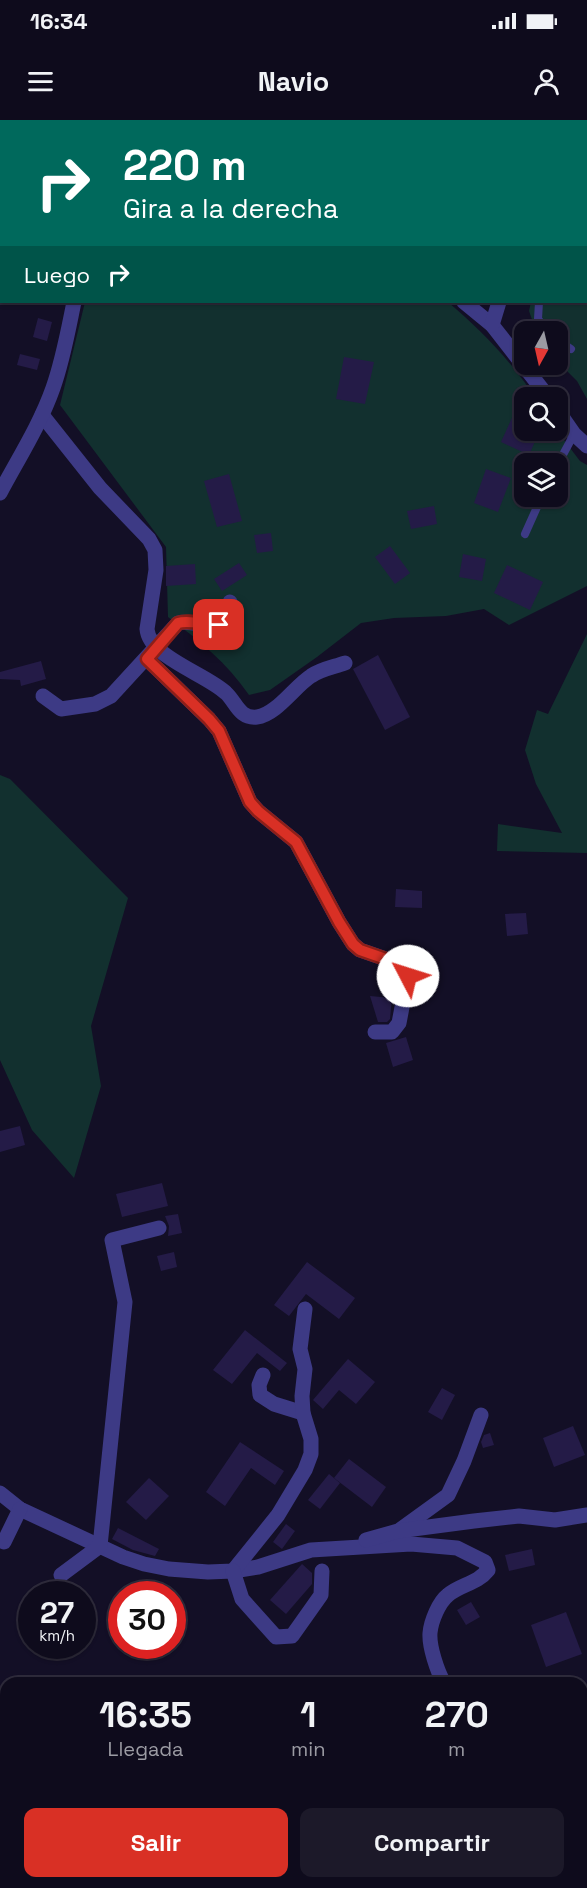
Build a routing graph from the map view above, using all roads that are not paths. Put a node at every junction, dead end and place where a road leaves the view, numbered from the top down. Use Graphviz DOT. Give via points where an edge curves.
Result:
graph roads {
  1 [pos="74,303"];
  2 [pos="465,303"];
  3 [pos="499,303"];
  4 [pos="539,303"];
  5 [pos="540,321"];
  6 [pos="492,325"];
  7 [pos="568,347"];
  8 [pos="571,349"];
  9 [pos="540,387"];
  10 [pos="42,415"];
  11 [pos="568,425"];
  12 [pos="574,434"];
  13 [pos="587,446"];
  14 [pos="564,453"];
  15 [pos="0,493"];
  16 [pos="537,507"];
  17 [pos="525,534"];
  18 [pos="230,602"];
  19 [pos="151,654"];
  20 [pos="345,663"];
  21 [pos="43,696"];
  22 [pos="375,1032"];
  23 [pos="159,1228"];
  24 [pos="305,1309"];
  25 [pos="263,1375"];
  26 [pos="303,1413"];
  27 [pos="481,1415"];
  28 [pos="0,1493"];
  29 [pos="20,1509"];
  30 [pos="587,1515"];
  31 [pos="398,1531"];
  32 [pos="4,1542"];
  33 [pos="100,1546"];
  34 [pos="337,1549"];
  35 [pos="233,1571"];
  36 [pos="322,1571"];
  37 [pos="61,1575"];
  38 [pos="440,1677"];
  1 -- 10 [label="street" via="57,374"];
  2 -- 6 [label="street"];
  3 -- 6 [label="street"];
  4 -- 5 [label="lane"];
  6 -- 9 [label="street"];
  7 -- 8 [label="lane"];
  10 -- 15 [label="street"];
  10 -- 19 [label="street" via="155,550 156,570 147,629"];
  11 -- 12 [label="street"];
  12 -- 13 [label="street"];
  12 -- 14 [label="lane"];
  16 -- 17 [label="lane"];
  18 -- 19 [label="street" via="232,615 227,622 209,626 178,623"];
  19 -- 20 [label="street" via="216,684 237,709 252,717 266,714 313,674"];
  19 -- 21 [label="street" via="111,696 95,704 61,708"];
  19 -- 22 [label="street" via="219,731 250,802 296,842 353,944 406,966 408,976 399,1023 392,1032"];
  23 -- 33 [label="street" via="112,1240 125,1302"];
  24 -- 26 [label="street" via="300,1349 305,1369"];
  25 -- 26 [label="street" via="260,1395"];
  26 -- 35 [label="street" via="311,1439 305,1470 278,1515"];
  27 -- 31 [label="street" via="448,1495"];
  28 -- 29 [label="street"];
  29 -- 32 [label="street"];
  29 -- 33 [label="street"];
  30 -- 31 [label="street" via="555,1520 519,1516"];
  31 -- 34 [label="street"];
  33 -- 35 [label="street" via="144,1564 169,1569"];
  33 -- 37 [label="street"];
  34 -- 35 [label="street" via="311,1550"];
  34 -- 38 [label="street" via="411,1544 457,1548 485,1562 488,1570 481,1579 440,1602 430,1634"];
  35 -- 36 [label="street" via="242,1599 276,1637 292,1636 310,1612 321,1595"];
}
